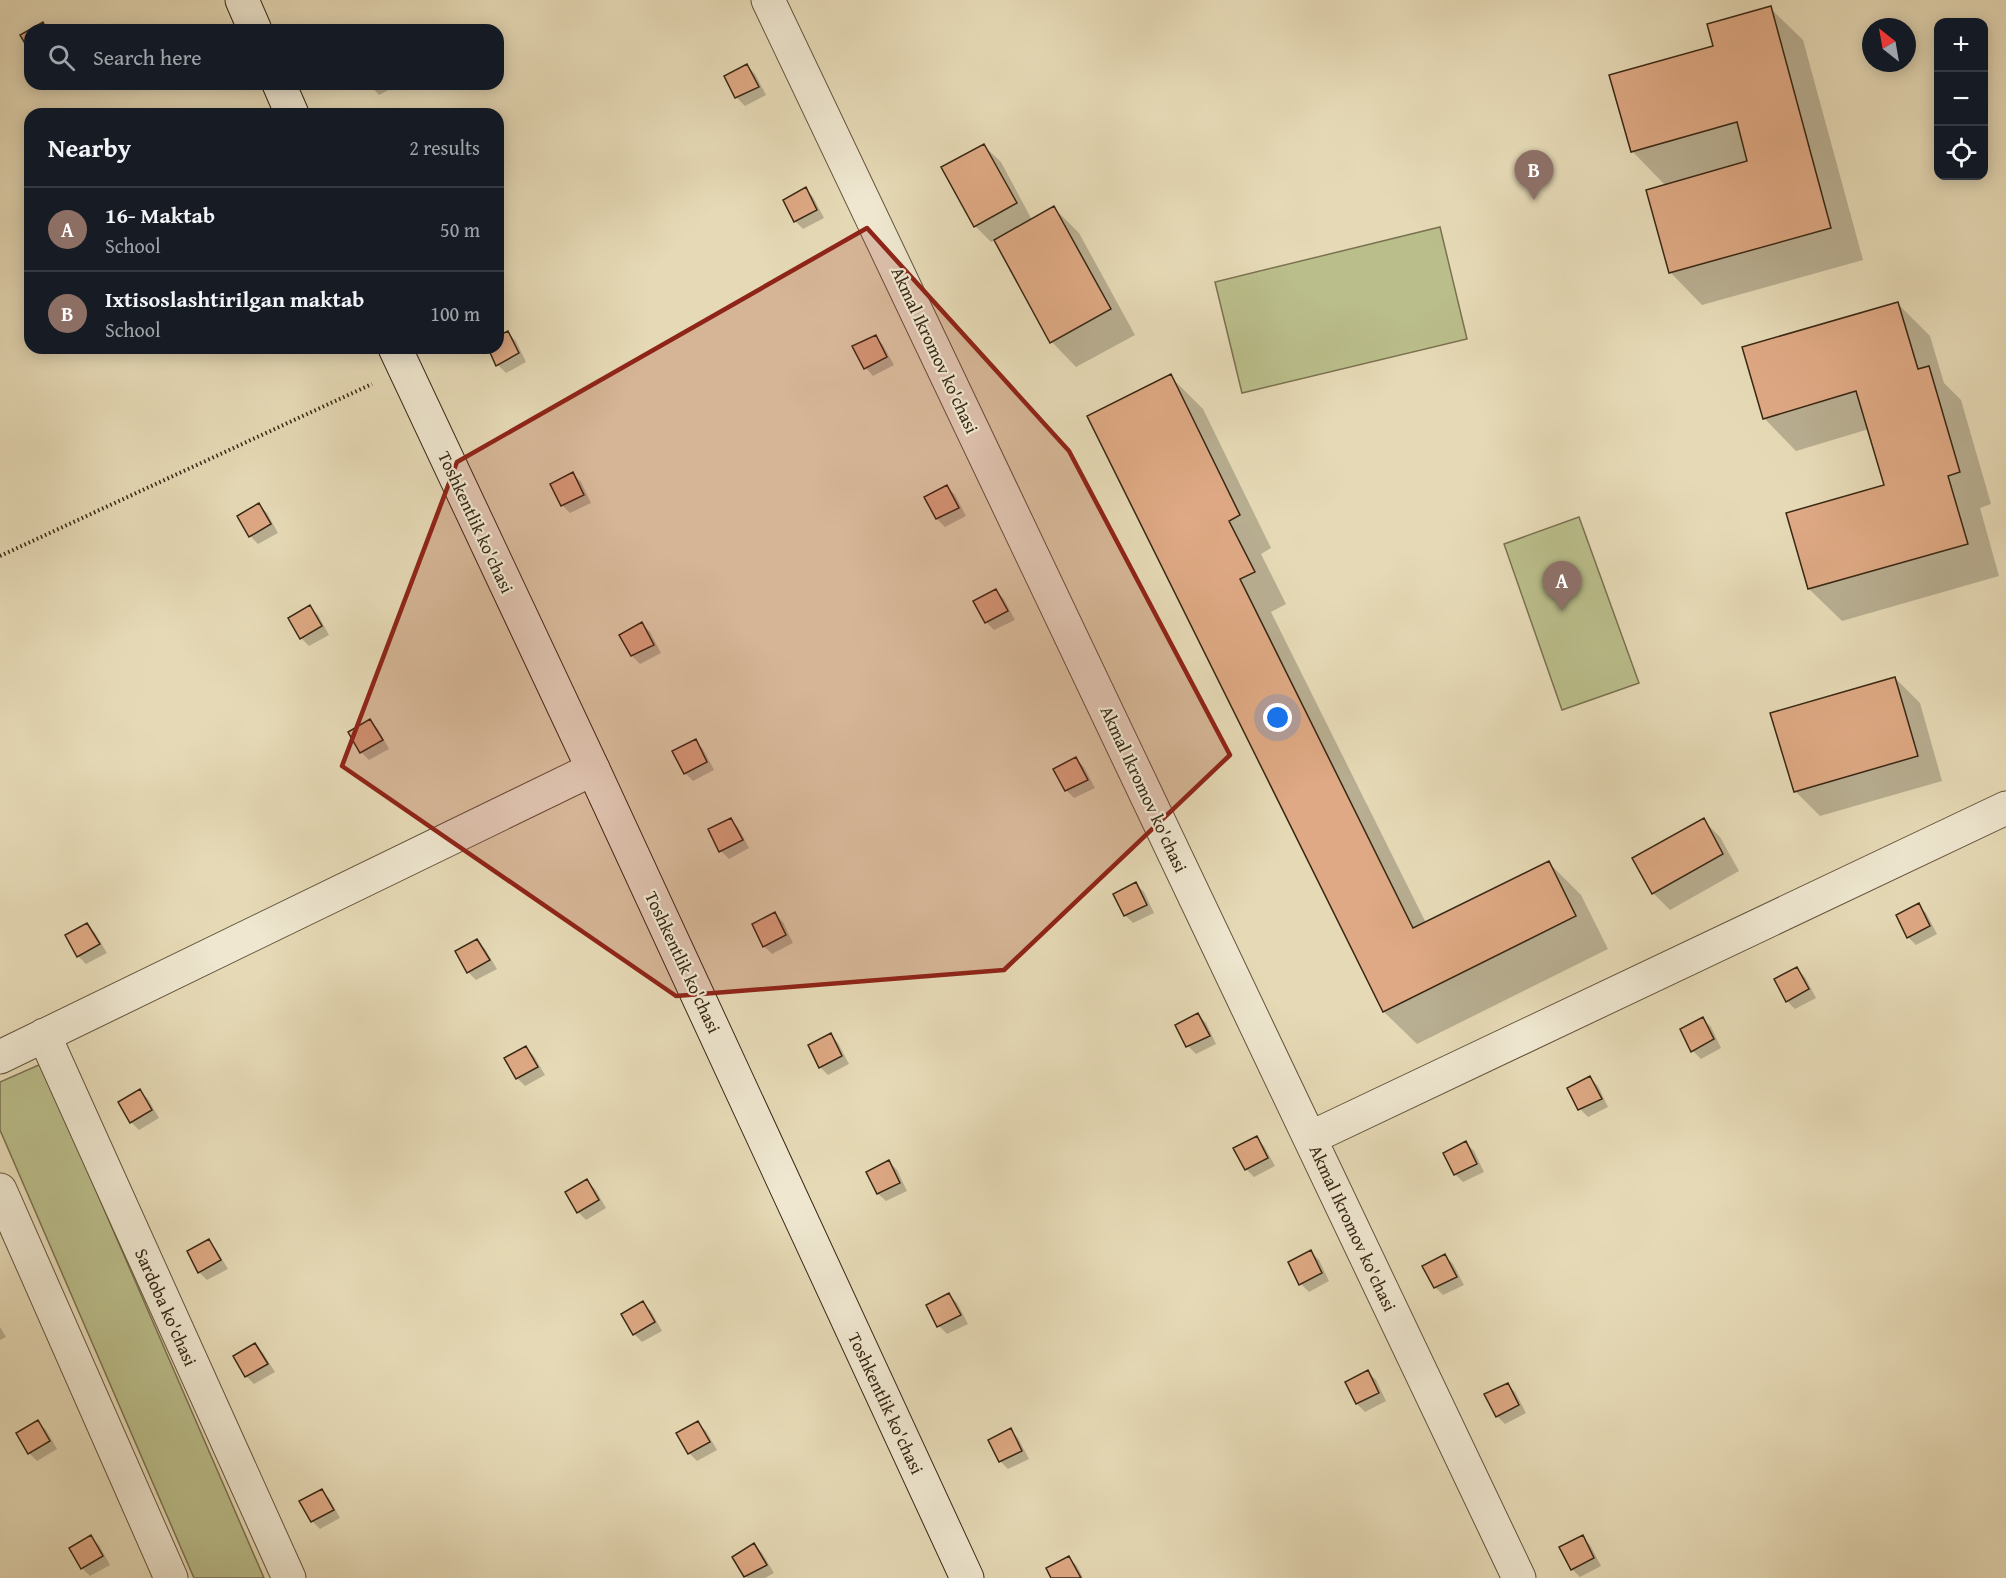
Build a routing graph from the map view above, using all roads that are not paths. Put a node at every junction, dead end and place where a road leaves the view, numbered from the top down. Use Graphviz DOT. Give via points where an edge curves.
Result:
graph roads {
  1 [pos="242,0"];
  2 [pos="768,0"];
  3 [pos="252,24"];
  4 [pos="282,90"];
  5 [pos="289,108"];
  6 [pos="399,358"];
  7 [pos="593,769"];
  8 [pos="2006,808"];
  9 [pos="44,1035"];
  10 [pos="0,1057"];
  11 [pos="1310,1138"];
  12 [pos="0,1190"];
  13 [pos="171,1578"];
  14 [pos="289,1578"];
  15 [pos="967,1578"];
  16 [pos="1520,1578"];
  1 -- 3 [label="street"];
  2 -- 11 [label="street, Akmal Ikromov ko'chasi"];
  4 -- 5 [label="street"];
  6 -- 7 [label="street, Toshkentlik ko'chasi"];
  7 -- 9 [label="street"];
  7 -- 15 [label="street, Toshkentlik ko'chasi"];
  8 -- 11 [label="street"];
  9 -- 10 [label="street"];
  9 -- 14 [label="street, Sardoba ko'chasi"];
  11 -- 16 [label="street, Akmal Ikromov ko'chasi"];
  12 -- 13 [label="street"];
}
